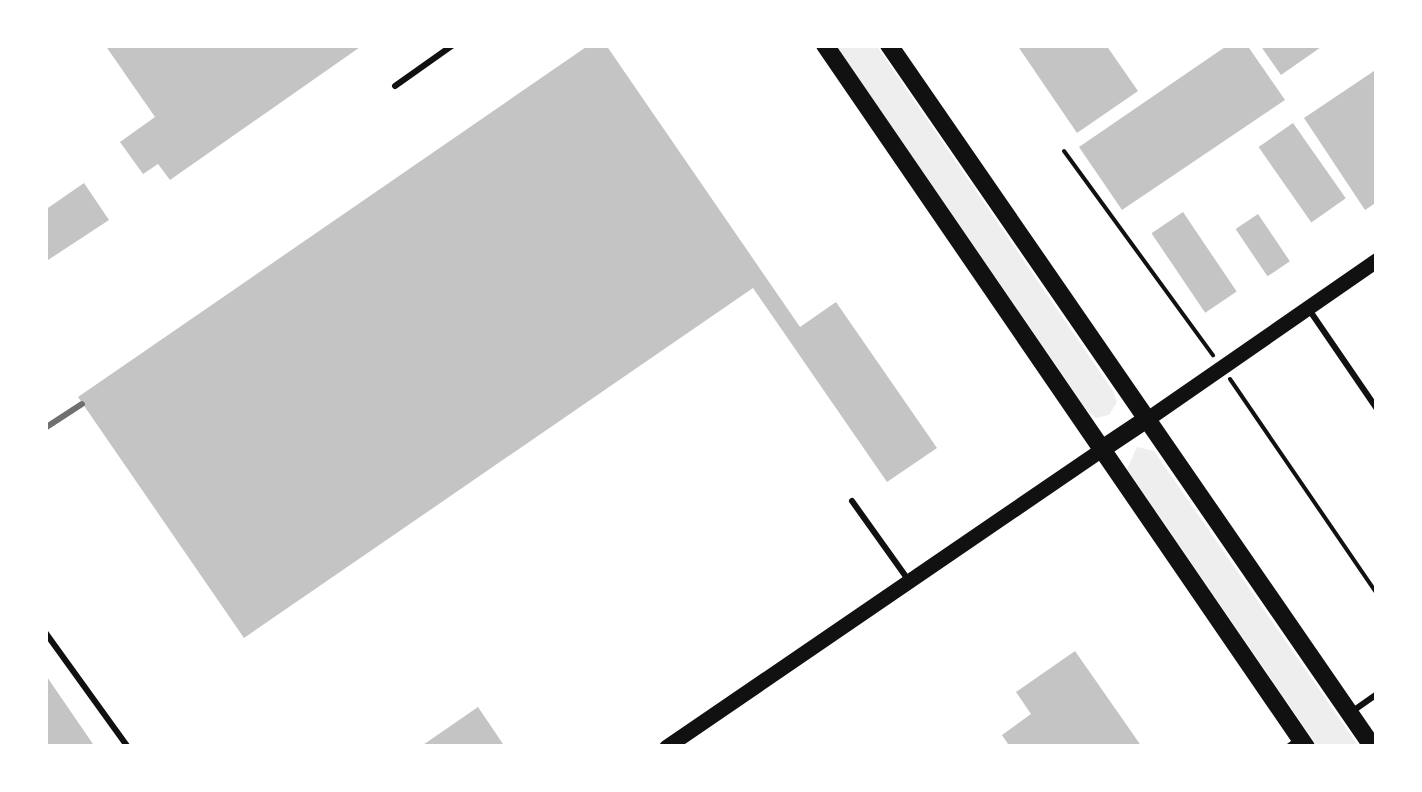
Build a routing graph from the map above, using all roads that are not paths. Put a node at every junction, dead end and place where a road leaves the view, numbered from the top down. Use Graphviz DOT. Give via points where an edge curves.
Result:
graph roads {
  1 [pos="453,45"];
  2 [pos="825,45"];
  3 [pos="889,45"];
  4 [pos="395,86"];
  5 [pos="1377,260"];
  6 [pos="1308,308"];
  7 [pos="1377,409"];
  8 [pos="1146,419"];
  9 [pos="1102,449"];
  10 [pos="852,501"];
  11 [pos="909,581"];
  12 [pos="45,632"];
  13 [pos="1377,694"];
  14 [pos="1350,714"];
  15 [pos="1298,744"];
  16 [pos="128,747"];
  17 [pos="666,747"];
  18 [pos="1372,747"];
  1 -- 4 [label="lane"];
  2 -- 9 [label="main road"];
  3 -- 8 [label="main road"];
  5 -- 6 [label="street"];
  6 -- 7 [label="lane"];
  6 -- 8 [label="street"];
  8 -- 9 [label="main road"];
  8 -- 14 [label="main road"];
  9 -- 11 [label="street"];
  9 -- 15 [label="main road"];
  10 -- 11 [label="lane"];
  11 -- 17 [label="street"];
  12 -- 16 [label="lane"];
  13 -- 14 [label="lane"];
  14 -- 18 [label="main road"];
}
